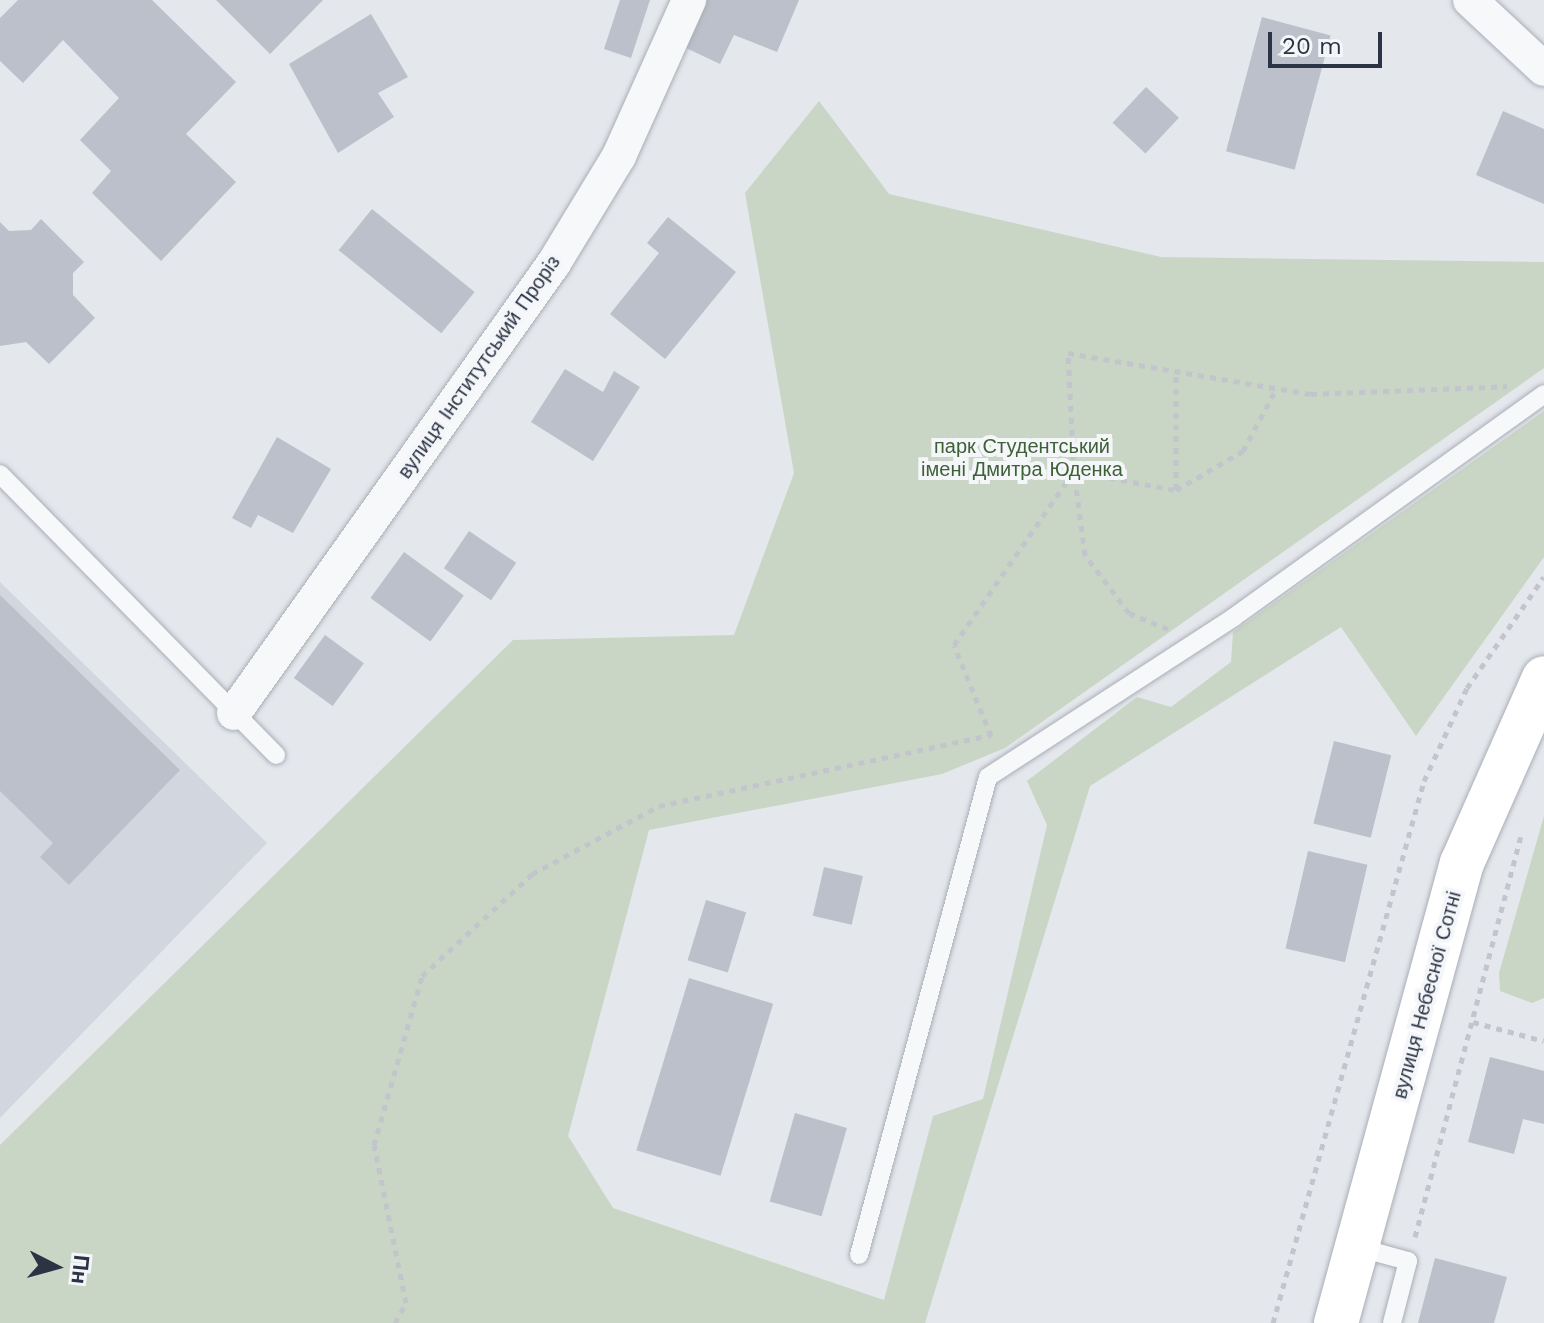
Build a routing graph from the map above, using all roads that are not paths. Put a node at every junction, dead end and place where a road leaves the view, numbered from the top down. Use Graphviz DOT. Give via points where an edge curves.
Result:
graph roads {
  1 [pos="689,0"];
  2 [pos="1470,0"];
  3 [pos="1544,69"];
  4 [pos="1544,394"];
  5 [pos="0,474"];
  6 [pos="1544,678"];
  7 [pos="234,713"];
  8 [pos="276,755"];
  9 [pos="1357,1247"];
  10 [pos="859,1255"];
  11 [pos="1336,1323"];
  12 [pos="1392,1323"];
  1 -- 7 [label="street, вулиця Інститутський Проріз" via="619,156 554,263"];
  2 -- 3 [label="street"];
  4 -- 10 [label="lane" via="1197,641 988,777"];
  5 -- 7 [label="lane"];
  6 -- 9 [label="main road, вулиця Небесної Сотні" via="1462,863"];
  7 -- 8 [label="lane"];
  9 -- 11 [label="main road, вулиця Небесної Сотні"];
  9 -- 12 [label="lane" via="1408,1261"];
}
